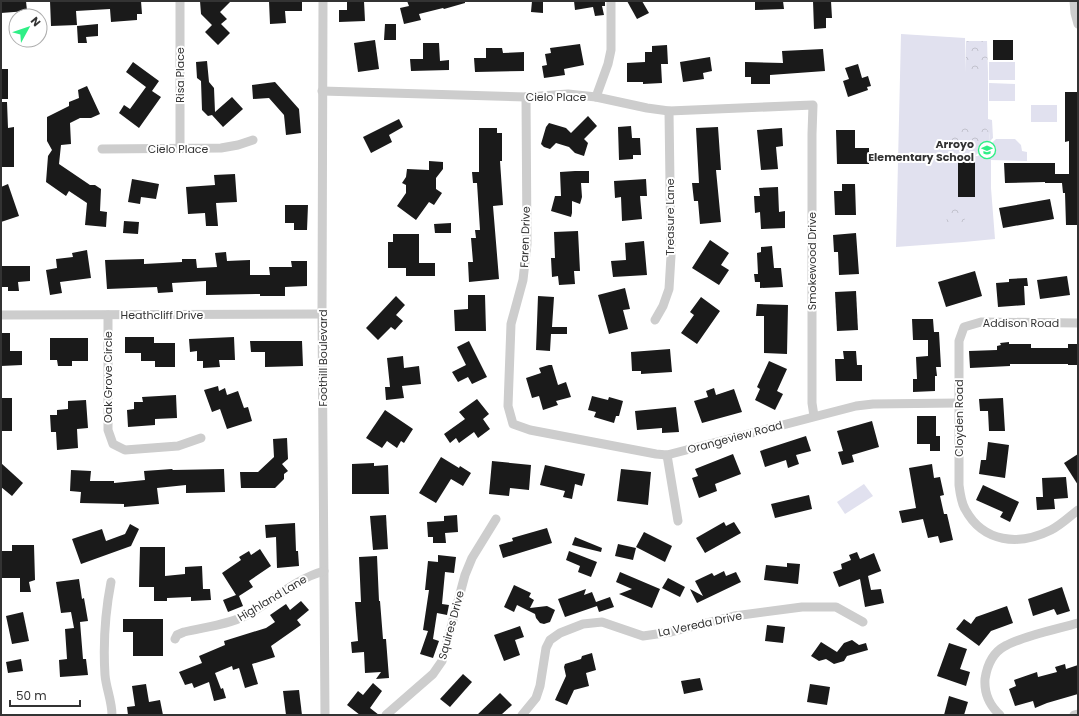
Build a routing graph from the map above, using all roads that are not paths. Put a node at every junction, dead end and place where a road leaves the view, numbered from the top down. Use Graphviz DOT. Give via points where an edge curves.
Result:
graph roads {
  1 [pos="180,1"];
  2 [pos="322,1"];
  3 [pos="611,1"];
  4 [pos="1074,1"];
  5 [pos="1078,24"];
  6 [pos="322,91"];
  7 [pos="526,97"];
  8 [pos="596,97"];
  9 [pos="813,105"];
  10 [pos="669,111"];
  11 [pos="253,140"];
  12 [pos="102,149"];
  13 [pos="180,149"];
  14 [pos="322,314"];
  15 [pos="1,315"];
  16 [pos="108,315"];
  17 [pos="655,320"];
  18 [pos="1078,323"];
  19 [pos="964,327"];
  20 [pos="958,403"];
  21 [pos="814,416"];
  22 [pos="513,424"];
  23 [pos="200,438"];
  24 [pos="667,455"];
  25 [pos="1078,510"];
  26 [pos="496,519"];
  27 [pos="678,521"];
  28 [pos="324,571"];
  29 [pos="111,582"];
  30 [pos="863,622"];
  31 [pos="1078,623"];
  32 [pos="175,639"];
  33 [pos="1078,714"];
  34 [pos="112,715"];
  35 [pos="325,715"];
  36 [pos="386,715"];
  37 [pos="522,715"];
  38 [pos="1000,715"];
  39 [pos="1074,715"];
  1 -- 13 [label="street, Risa Place"];
  2 -- 6 [label="street, Foothill Boulevard"];
  3 -- 8 [label="street" via="611,50"];
  4 -- 5 [label="street"];
  6 -- 7 [label="street, Cielo Place"];
  6 -- 14 [label="street, Foothill Boulevard"];
  7 -- 8 [label="street, Cielo Place" via="568,94"];
  7 -- 22 [label="street, Faren Drive" via="527,244 523,280 511,324 508,406"];
  8 -- 10 [label="street, Cielo Place"];
  9 -- 10 [label="street, Cielo Place"];
  9 -- 21 [label="street, Smokewood Drive"];
  10 -- 17 [label="street, Treasure Lane" via="669,289"];
  11 -- 13 [label="street, Cielo Place" via="221,148"];
  12 -- 13 [label="street, Cielo Place"];
  14 -- 16 [label="street, Heathcliff Drive"];
  14 -- 28 [label="street, Foothill Boulevard"];
  15 -- 16 [label="street, Heathcliff Drive"];
  16 -- 23 [label="street, Oak Grove Circle" via="108,430 113,444 125,450 178,446"];
  18 -- 19 [label="street, Addison Road" via="980,322"];
  19 -- 20 [label="street, Cloyden Road" via="959,341"];
  20 -- 21 [label="street, Orangeview Road" via="872,404"];
  20 -- 25 [label="street, Cloyden Road" via="961,498 978,527 1000,538 1017,540 1051,530"];
  21 -- 24 [label="street, Orangeview Road"];
  22 -- 24 [label="street, Orangeview Road" via="537,432"];
  24 -- 27 [label="street"];
  26 -- 36 [label="street, Squires Drive" via="472,558 465,575 442,661 433,674"];
  28 -- 32 [label="street, Highland Lane" via="312,574 290,586 246,616 232,622 184,632"];
  28 -- 35 [label="street, Foothill Boulevard"];
  29 -- 34 [label="street" via="104,645 105,677"];
  30 -- 37 [label="street, La Vereda Drive" via="836,607 802,607 734,616 671,632 643,636 602,622 583,624 550,640 546,648 536,698"];
  31 -- 38 [label="street" via="1004,646 992,658 986,669 987,698"];
  33 -- 39 [label="street"];
}
